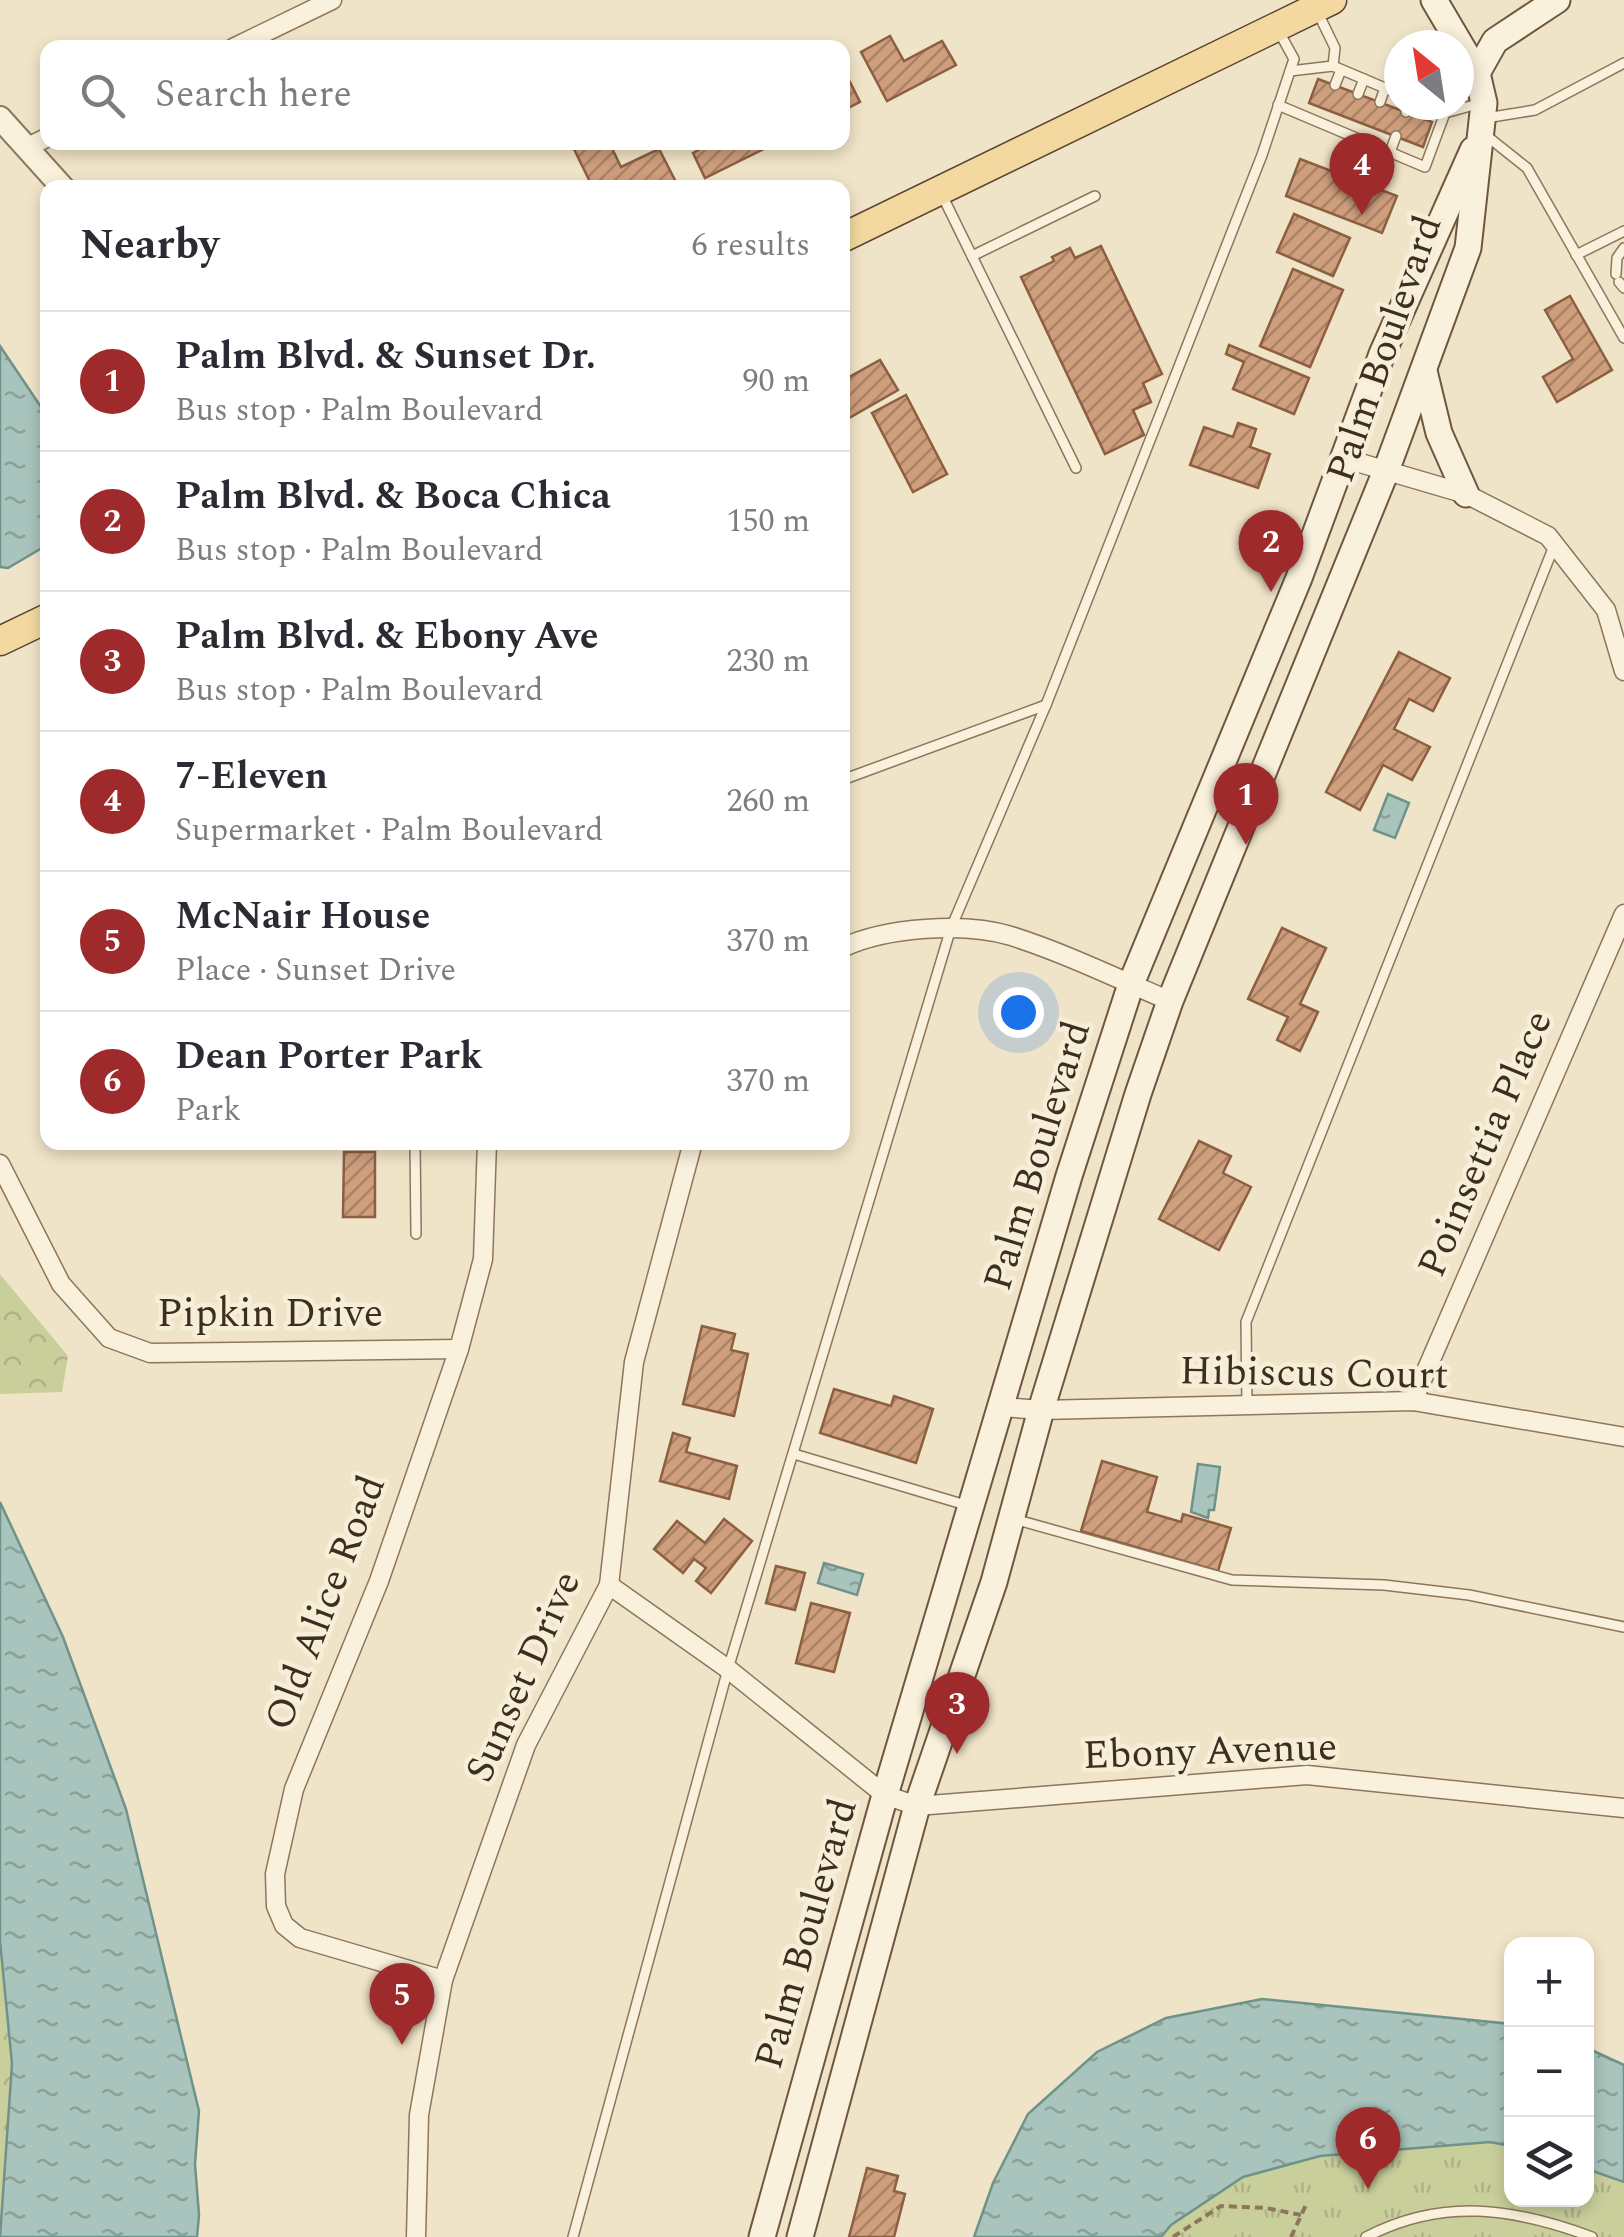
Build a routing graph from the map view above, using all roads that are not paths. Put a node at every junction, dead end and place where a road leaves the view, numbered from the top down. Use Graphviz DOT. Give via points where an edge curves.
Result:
graph roads {
  1 [pos="332,0"];
  2 [pos="1434,0"];
  3 [pos="1558,0"];
  4 [pos="1324,4"];
  5 [pos="1277,27"];
  6 [pos="250,40"];
  7 [pos="1624,63"];
  8 [pos="1337,68"];
  9 [pos="1290,71"];
  10 [pos="1477,72"];
  11 [pos="1364,79"];
  12 [pos="1335,85"];
  13 [pos="1384,88"];
  14 [pos="1384,91"];
  15 [pos="1358,94"];
  16 [pos="1380,102"];
  17 [pos="1278,105"];
  18 [pos="1325,110"];
  19 [pos="1474,117"];
  20 [pos="0,118"];
  21 [pos="1483,118"];
  22 [pos="1349,119"];
  23 [pos="1442,120"];
  24 [pos="1320,122"];
  25 [pos="1374,128"];
  26 [pos="1344,132"];
  27 [pos="1396,136"];
  28 [pos="38,142"];
  29 [pos="1368,142"];
  30 [pos="42,150"];
  31 [pos="1390,152"];
  32 [pos="59,180"];
  33 [pos="940,191"];
  34 [pos="1095,196"];
  35 [pos="1624,232"];
  36 [pos="850,234"];
  37 [pos="1624,248"];
  38 [pos="1576,254"];
  39 [pos="972,256"];
  40 [pos="1620,281"];
  41 [pos="1624,338"];
  42 [pos="1423,369"];
  43 [pos="1343,458"];
  44 [pos="1076,468"];
  45 [pos="1386,471"];
  46 [pos="1466,494"];
  47 [pos="1554,544"];
  48 [pos="40,622"];
  49 [pos="0,641"];
  50 [pos="1624,671"];
  51 [pos="1046,705"];
  52 [pos="850,777"];
  53 [pos="1624,914"];
  54 [pos="951,928"];
  55 [pos="850,945"];
  56 [pos="1131,984"];
  57 [pos="1170,1001"];
  58 [pos="414,1150"];
  59 [pos="487,1150"];
  60 [pos="691,1150"];
  61 [pos="0,1164"];
  62 [pos="416,1234"];
  63 [pos="460,1349"];
  64 [pos="1413,1401"];
  65 [pos="1247,1405"];
  66 [pos="1001,1408"];
  67 [pos="1041,1410"];
  68 [pos="1624,1438"];
  69 [pos="794,1454"];
  70 [pos="972,1507"];
  71 [pos="1011,1518"];
  72 [pos="609,1585"];
  73 [pos="1624,1628"];
  74 [pos="728,1669"];
  75 [pos="884,1795"];
  76 [pos="918,1806"];
  77 [pos="1624,1808"];
  78 [pos="442,1980"];
  79 [pos="416,2237"];
  80 [pos="573,2237"];
  81 [pos="762,2237"];
  82 [pos="800,2237"];
  83 [pos="1366,2237"];
  84 [pos="1592,2237"];
  1 -- 6 [label="street"];
  2 -- 10 [label="main road, Palm Boulevard"];
  3 -- 10 [label="main road" via="1495,41"];
  4 -- 5 [label="main road"];
  4 -- 8 [label="lane"];
  5 -- 9 [label="lane" via="1294,59"];
  5 -- 33 [label="main road"];
  7 -- 21 [label="lane" via="1536,110"];
  8 -- 9 [label="lane"];
  8 -- 11 [label="lane"];
  8 -- 12 [label="lane"];
  9 -- 17 [label="lane"];
  10 -- 21 [label="main road, Palm Boulevard"];
  11 -- 13 [label="lane"];
  11 -- 15 [label="lane"];
  14 -- 16 [label="lane"];
  17 -- 24 [label="lane"];
  17 -- 51 [label="lane"];
  18 -- 24 [label="lane"];
  19 -- 21 [label="lane"];
  20 -- 28 [label="street"];
  21 -- 38 [label="lane" via="1527,168"];
  21 -- 42 [label="main road, Palm Boulevard" via="1468,248"];
  21 -- 43 [label="main road, Palm Boulevard"];
  22 -- 26 [label="lane"];
  23 -- 31 [label="lane" via="1425,166"];
  24 -- 26 [label="lane"];
  25 -- 29 [label="lane"];
  26 -- 29 [label="lane"];
  27 -- 31 [label="lane"];
  29 -- 31 [label="lane"];
  30 -- 32 [label="street"];
  33 -- 36 [label="main road"];
  33 -- 39 [label="lane"];
  34 -- 39 [label="lane"];
  35 -- 38 [label="lane"];
  37 -- 40 [label="lane" via="1617,258"];
  38 -- 41 [label="lane"];
  39 -- 44 [label="lane"];
  42 -- 45 [label="main road, Palm Boulevard"];
  42 -- 46 [label="main road" via="1439,432"];
  43 -- 45 [label="street"];
  43 -- 56 [label="main road, Palm Boulevard"];
  45 -- 46 [label="street"];
  45 -- 57 [label="main road, Palm Boulevard"];
  46 -- 47 [label="street"];
  47 -- 50 [label="street" via="1606,610"];
  47 -- 65 [label="lane" via="1246,1322"];
  48 -- 49 [label="main road"];
  51 -- 52 [label="lane"];
  51 -- 54 [label="lane"];
  53 -- 64 [label="street, Poinsettia Place"];
  54 -- 55 [label="street" via="885,934"];
  54 -- 56 [label="street" via="1008,935"];
  54 -- 69 [label="lane"];
  56 -- 57 [label="street"];
  56 -- 66 [label="main road, Palm Boulevard"];
  57 -- 67 [label="main road, Palm Boulevard"];
  58 -- 62 [label="lane"];
  59 -- 63 [label="street, Old Alice Road" via="483,1259"];
  60 -- 72 [label="street, Sunset Drive" via="634,1362"];
  61 -- 63 [label="street, Pipkin Drive" via="62,1284 108,1338 150,1353"];
  63 -- 78 [label="street, Old Alice Road" via="379,1581 294,1789 275,1874 276,1906 300,1938"];
  64 -- 65 [label="street, Hibiscus Court"];
  64 -- 68 [label="street, Hibiscus Court"];
  65 -- 67 [label="street, Hibiscus Court"];
  66 -- 67 [label="street, Hibiscus Court"];
  66 -- 70 [label="main road, Palm Boulevard"];
  67 -- 71 [label="main road, Palm Boulevard"];
  69 -- 70 [label="lane"];
  69 -- 74 [label="lane"];
  70 -- 75 [label="main road, Palm Boulevard"];
  71 -- 73 [label="lane" via="1232,1580 1469,1595"];
  71 -- 76 [label="main road, Palm Boulevard"];
  72 -- 74 [label="street"];
  72 -- 78 [label="street, Sunset Drive" via="526,1745"];
  74 -- 75 [label="street"];
  74 -- 80 [label="lane"];
  75 -- 76 [label="street"];
  75 -- 81 [label="main road, Palm Boulevard"];
  76 -- 77 [label="street, Ebony Avenue" via="1307,1775"];
  76 -- 82 [label="main road, Palm Boulevard"];
  78 -- 79 [label="street, Sunset Drive" via="419,2115"];
  83 -- 84 [label="lane" via="1414,2218 1476,2210 1513,2212"];
}
